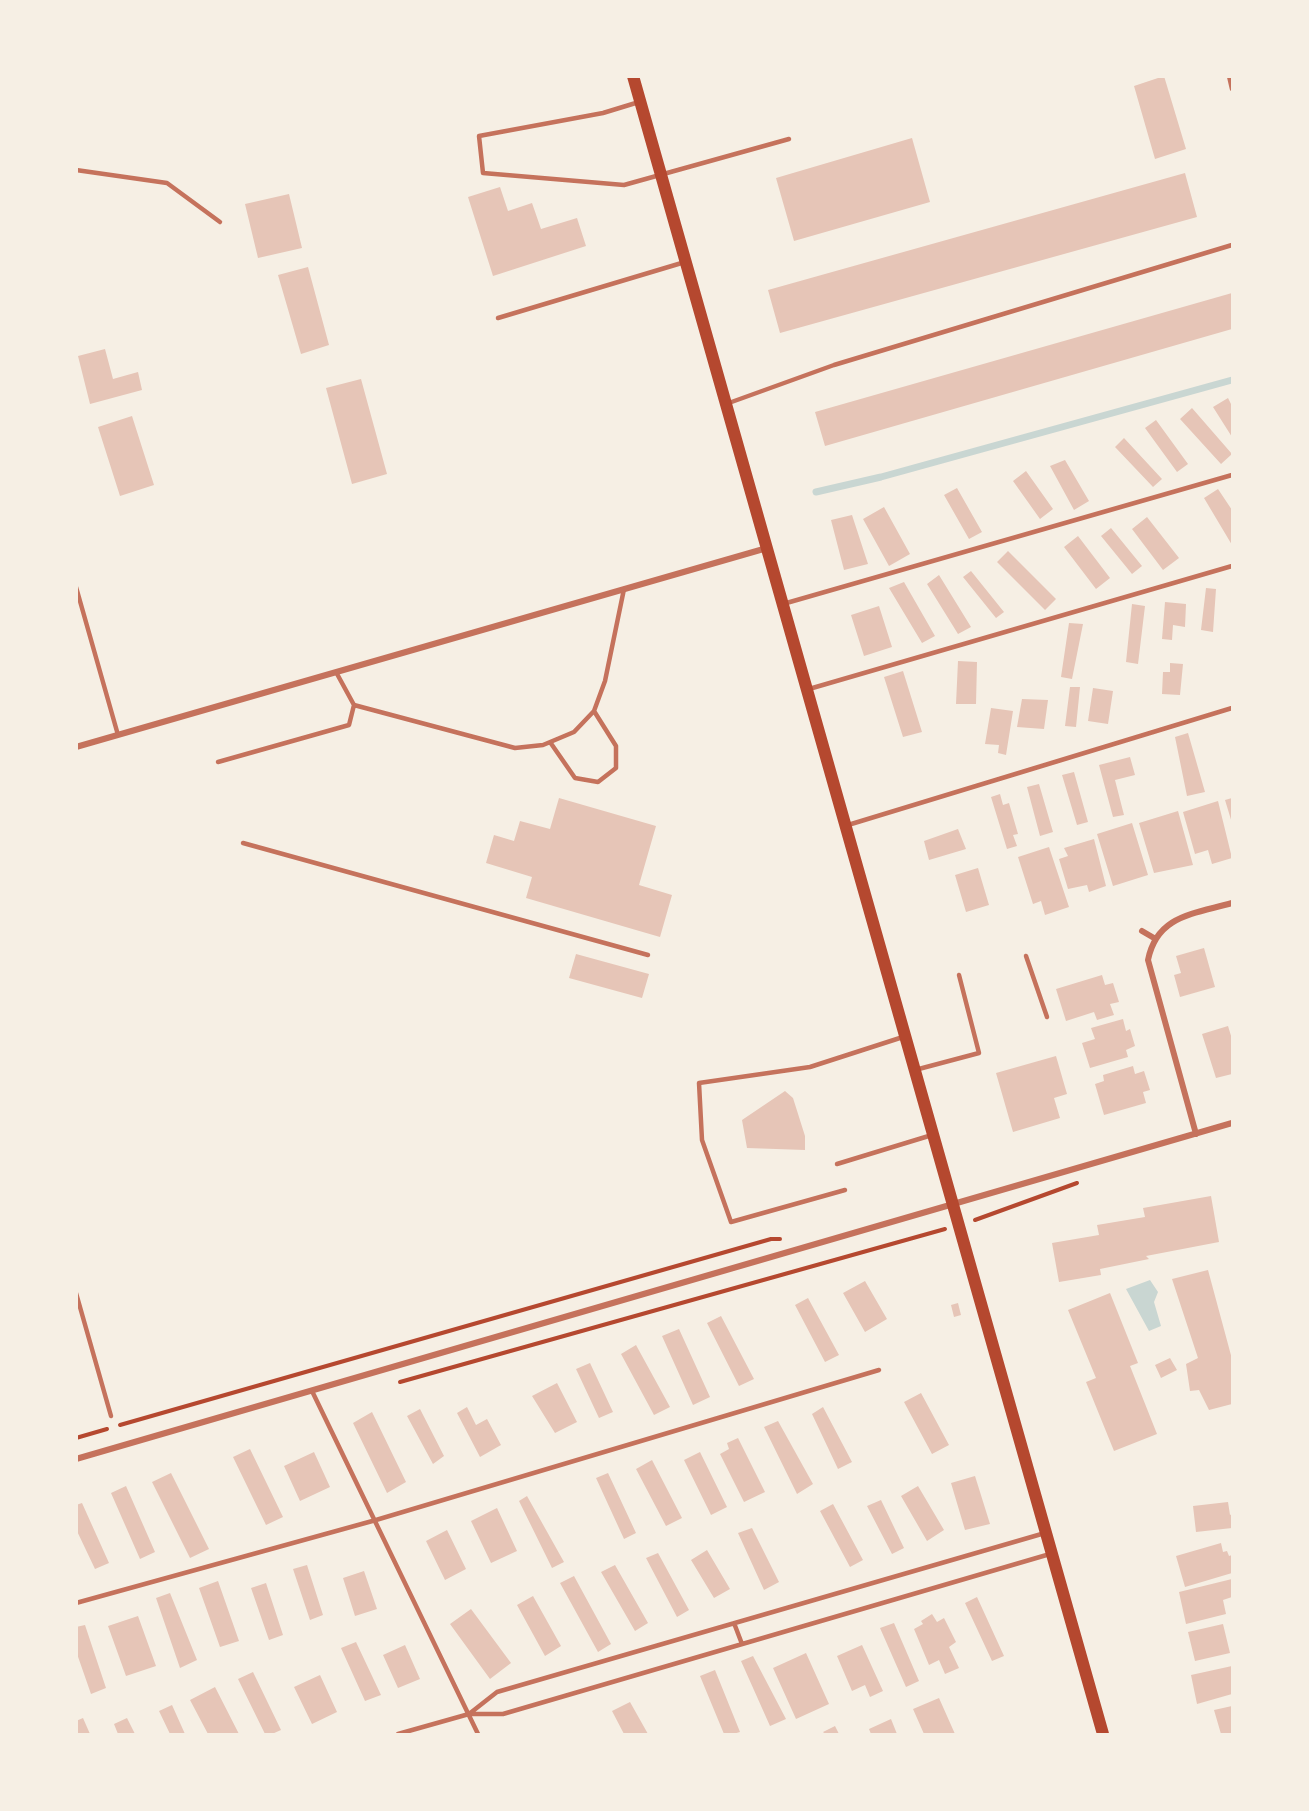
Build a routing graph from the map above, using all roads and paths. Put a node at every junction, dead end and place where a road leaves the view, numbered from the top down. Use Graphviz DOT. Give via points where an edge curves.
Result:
graph roads {
  1 [pos="633,76"];
  2 [pos="1229,76"];
  3 [pos="1233,90"];
  4 [pos="640,102"];
  5 [pos="789,140"];
  6 [pos="76,170"];
  7 [pos="661,176"];
  8 [pos="220,222"];
  9 [pos="1233,244"];
  10 [pos="685,262"];
  11 [pos="498,318"];
  12 [pos="725,404"];
  13 [pos="1233,475"];
  14 [pos="768,548"];
  15 [pos="1233,566"];
  16 [pos="76,587"];
  17 [pos="624,590"];
  18 [pos="783,604"];
  19 [pos="336,672"];
  20 [pos="808,690"];
  21 [pos="354,705"];
  22 [pos="1233,708"];
  23 [pos="594,711"];
  24 [pos="118,735"];
  25 [pos="550,742"];
  26 [pos="76,747"];
  27 [pos="218,762"];
  28 [pos="846,826"];
  29 [pos="243,843"];
  30 [pos="1233,903"];
  31 [pos="1142,932"];
  32 [pos="1154,938"];
  33 [pos="648,955"];
  34 [pos="1026,956"];
  35 [pos="959,975"];
  36 [pos="1047,1017"];
  37 [pos="906,1036"];
  38 [pos="915,1071"];
  39 [pos="1233,1123"];
  40 [pos="934,1134"];
  41 [pos="1196,1134"];
  42 [pos="837,1164"];
  43 [pos="845,1190"];
  44 [pos="953,1203"];
  45 [pos="933,1232"];
  46 [pos="782,1239"];
  47 [pos="878,1242"];
  48 [pos="888,1243"];
  49 [pos="76,1293"];
  50 [pos="879,1370"];
  51 [pos="399,1382"];
  52 [pos="312,1391"];
  53 [pos="111,1416"];
  54 [pos="76,1438"];
  55 [pos="76,1459"];
  56 [pos="376,1520"];
  57 [pos="1048,1533"];
  58 [pos="1053,1552"];
  59 [pos="76,1603"];
  60 [pos="734,1623"];
  61 [pos="742,1644"];
  62 [pos="469,1714"];
  63 [pos="398,1734"];
  64 [pos="478,1734"];
  65 [pos="1103,1734"];
  1 -- 4 [label="main road"];
  2 -- 3 [label="lane"];
  4 -- 7 [label="main road"];
  4 -- 7 [label="lane" via="603,113 479,136 483,173 624,185"];
  5 -- 7 [label="lane"];
  6 -- 8 [label="lane" via="168,183"];
  7 -- 10 [label="main road"];
  9 -- 12 [label="lane" via="834,365"];
  10 -- 11 [label="lane"];
  10 -- 12 [label="main road"];
  12 -- 14 [label="main road"];
  13 -- 18 [label="lane"];
  14 -- 17 [label="street"];
  14 -- 18 [label="main road"];
  15 -- 20 [label="lane"];
  16 -- 24 [label="lane"];
  17 -- 19 [label="street"];
  17 -- 23 [label="lane" via="605,681"];
  18 -- 20 [label="main road"];
  19 -- 21 [label="lane"];
  19 -- 24 [label="street"];
  20 -- 28 [label="main road"];
  21 -- 25 [label="lane" via="515,748"];
  21 -- 27 [label="lane" via="349,725"];
  22 -- 28 [label="lane"];
  23 -- 25 [label="lane" via="574,732"];
  23 -- 25 [label="lane" via="616,746 616,768 598,782 575,778"];
  24 -- 26 [label="street"];
  28 -- 37 [label="main road"];
  29 -- 33 [label="lane"];
  30 -- 32 [label="street" via="1167,924"];
  31 -- 32 [label="street"];
  32 -- 41 [label="street" via="1149,971"];
  34 -- 36 [label="lane"];
  35 -- 38 [label="lane" via="979,1053"];
  37 -- 38 [label="main road"];
  37 -- 43 [label="lane" via="810,1067 699,1083 702,1140 731,1222"];
  38 -- 40 [label="main road"];
  39 -- 41 [label="street"];
  40 -- 42 [label="lane"];
  40 -- 44 [label="main road"];
  41 -- 44 [label="street"];
  44 -- 52 [label="street"];
  44 -- 57 [label="main road"];
  45 -- 48 [label="path"];
  46 -- 54 [label="path"];
  47 -- 48 [label="path"];
  48 -- 51 [label="path"];
  49 -- 53 [label="lane"];
  50 -- 56 [label="lane"];
  52 -- 55 [label="street"];
  52 -- 56 [label="lane"];
  56 -- 59 [label="lane"];
  56 -- 62 [label="lane"];
  57 -- 58 [label="main road"];
  57 -- 60 [label="lane"];
  58 -- 61 [label="lane"];
  58 -- 65 [label="main road"];
  60 -- 61 [label="lane"];
  60 -- 62 [label="lane" via="497,1692"];
  61 -- 62 [label="lane" via="503,1714"];
  62 -- 63 [label="lane"];
  62 -- 64 [label="lane"];
}
